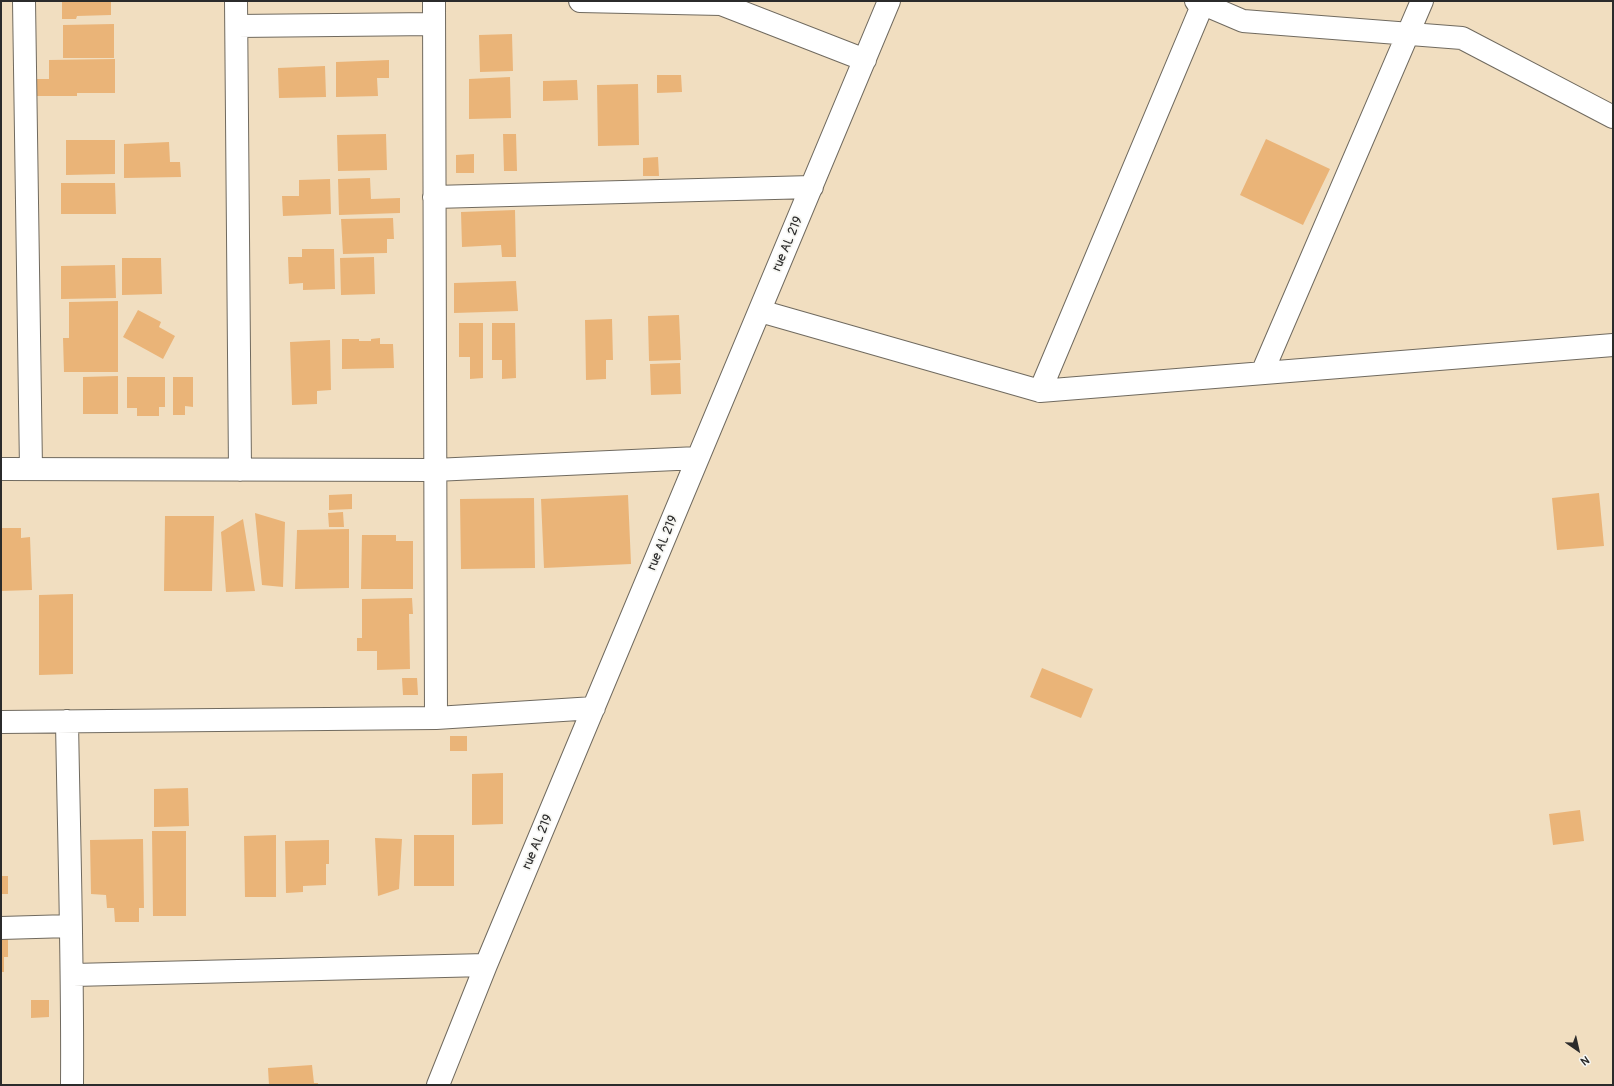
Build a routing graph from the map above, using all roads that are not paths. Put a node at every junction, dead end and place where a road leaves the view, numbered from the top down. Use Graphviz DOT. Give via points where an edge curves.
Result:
graph roads {
  1 [pos="24,1"];
  2 [pos="236,1"];
  3 [pos="434,1"];
  4 [pos="580,1"];
  5 [pos="890,1"];
  6 [pos="1422,1"];
  7 [pos="1201,2"];
  8 [pos="434,24"];
  9 [pos="236,26"];
  10 [pos="1408,34"];
  11 [pos="865,60"];
  12 [pos="1613,117"];
  13 [pos="812,187"];
  14 [pos="434,197"];
  15 [pos="760,311"];
  16 [pos="1613,345"];
  17 [pos="1262,373"];
  18 [pos="1040,391"];
  19 [pos="698,458"];
  20 [pos="1,469"];
  21 [pos="30,469"];
  22 [pos="240,470"];
  23 [pos="434,470"];
  24 [pos="594,708"];
  25 [pos="436,718"];
  26 [pos="67,721"];
  27 [pos="1,722"];
  28 [pos="70,926"];
  29 [pos="1,928"];
  30 [pos="486,965"];
  31 [pos="73,975"];
  32 [pos="72,1085"];
  33 [pos="438,1085"];
  1 -- 21 [label="street"];
  2 -- 9 [label="street"];
  3 -- 8 [label="street"];
  4 -- 11 [label="street" via="721,4"];
  5 -- 11 [label="street, rue AL 219"];
  6 -- 10 [label="street"];
  7 -- 10 [label="street" via="1243,21"];
  7 -- 18 [label="street"];
  8 -- 9 [label="street"];
  8 -- 14 [label="street"];
  9 -- 22 [label="street"];
  10 -- 12 [label="street" via="1462,38"];
  10 -- 17 [label="street"];
  11 -- 13 [label="street, rue AL 219"];
  13 -- 14 [label="street"];
  13 -- 15 [label="street, rue AL 219"];
  14 -- 23 [label="street"];
  15 -- 18 [label="street"];
  15 -- 19 [label="street, rue AL 219"];
  16 -- 17 [label="street"];
  17 -- 18 [label="street"];
  19 -- 23 [label="street"];
  19 -- 24 [label="street, rue AL 219"];
  20 -- 21 [label="street"];
  21 -- 22 [label="street"];
  22 -- 23 [label="street"];
  23 -- 25 [label="street"];
  24 -- 25 [label="street"];
  24 -- 30 [label="street, rue AL 219"];
  25 -- 26 [label="street"];
  26 -- 27 [label="street"];
  26 -- 28 [label="street"];
  28 -- 29 [label="street"];
  28 -- 31 [label="street"];
  30 -- 31 [label="street"];
  30 -- 33 [label="street, rue AL 219"];
  31 -- 32 [label="street"];
}
